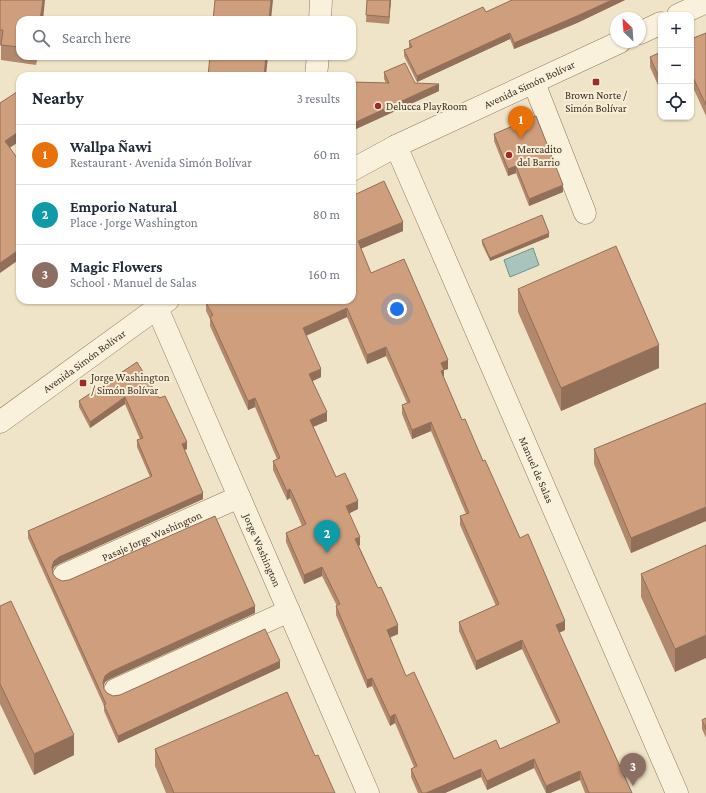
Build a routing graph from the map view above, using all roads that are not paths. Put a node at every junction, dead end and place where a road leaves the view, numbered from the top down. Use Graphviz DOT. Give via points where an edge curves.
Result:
graph roads {
  1 [pos="321,0"];
  2 [pos="706,2"];
  3 [pos="684,12"];
  4 [pos="320,16"];
  5 [pos="658,24"];
  6 [pos="646,30"];
  7 [pos="610,47"];
  8 [pos="318,60"];
  9 [pos="316,72"];
  10 [pos="534,83"];
  11 [pos="396,146"];
  12 [pos="356,168"];
  13 [pos="585,213"];
  14 [pos="162,304"];
  15 [pos="0,422"];
  16 [pos="239,497"];
  17 [pos="64,575"];
  18 [pos="289,611"];
  19 [pos="115,690"];
  20 [pos="368,793"];
  21 [pos="677,793"];
  1 -- 4 [label="street"];
  2 -- 3 [label="street"];
  5 -- 6 [label="street"];
  7 -- 10 [label="street, Avenida Simón Bolívar"];
  8 -- 9 [label="street"];
  10 -- 11 [label="street, Avenida Simón Bolívar"];
  10 -- 13 [label="street"];
  11 -- 12 [label="street, Avenida Simón Bolívar"];
  11 -- 21 [label="street, Manuel de Salas"];
  14 -- 15 [label="street, Avenida Simón Bolívar"];
  14 -- 16 [label="street, Jorge Washington"];
  16 -- 17 [label="street, Pasaje Jorge Washington"];
  16 -- 18 [label="street, Jorge Washington"];
  18 -- 19 [label="street"];
  18 -- 20 [label="street, Jorge Washington"];
}
